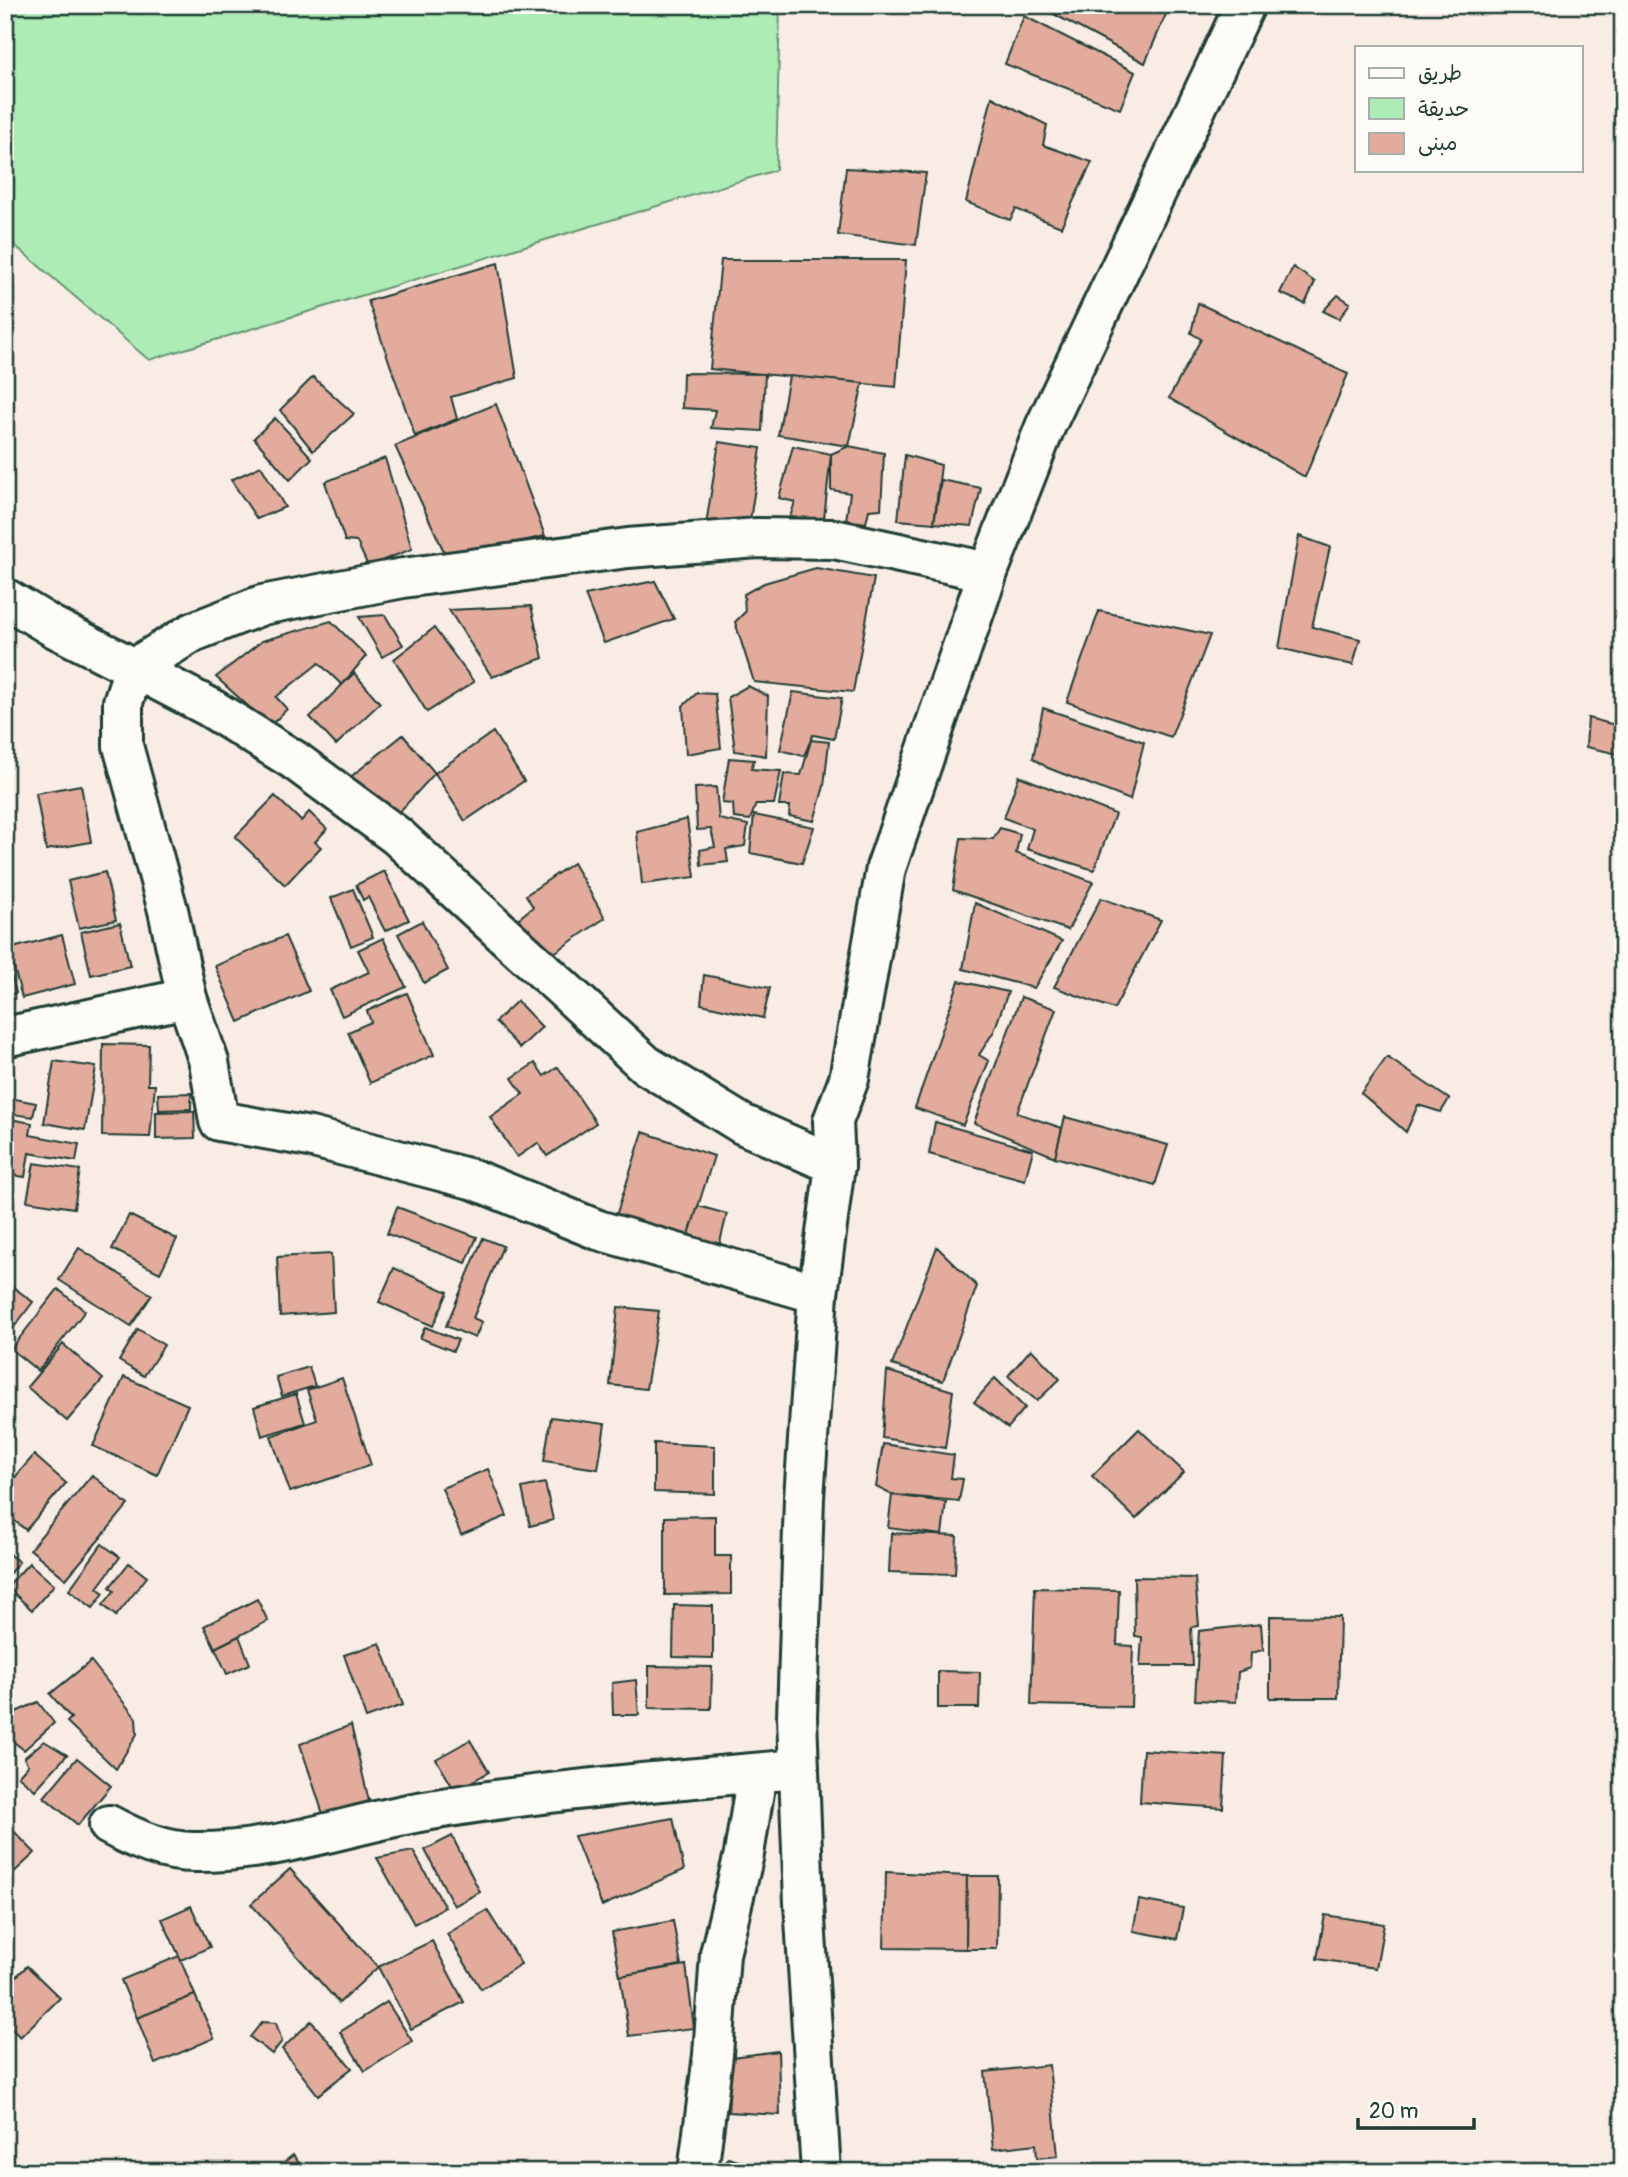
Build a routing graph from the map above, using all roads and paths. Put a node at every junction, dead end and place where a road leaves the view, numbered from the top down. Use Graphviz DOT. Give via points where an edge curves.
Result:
graph roads {
  1 [pos="1245,5"];
  2 [pos="988,572"];
  3 [pos="5,598"];
  4 [pos="134,668"];
  5 [pos="187,998"];
  6 [pos="5,1037"];
  7 [pos="835,1165"];
  8 [pos="818,1294"];
  9 [pos="799,1769"];
  10 [pos="757,1773"];
  11 [pos="109,1825"];
  12 [pos="698,2172"];
  13 [pos="821,2172"];
  1 -- 2 [label="street" via="1045,428"];
  2 -- 4 [label="street" via="834,539 758,538 628,548 403,578 262,605 193,632"];
  2 -- 7 [label="street" via="886,868 849,1079 833,1121"];
  3 -- 4 [label="street"];
  4 -- 5 [label="street" via="123,702 123,746"];
  4 -- 7 [label="street" via="209,707 294,760 397,836 646,1065 742,1124"];
  5 -- 6 [label="street"];
  5 -- 8 [label="street" via="209,1062 219,1121 310,1137 475,1180 598,1230"];
  7 -- 8 [label="street"];
  8 -- 9 [label="street" via="804,1499"];
  9 -- 10 [label="street"];
  9 -- 13 [label="street"];
  10 -- 11 [label="street" via="581,1789 417,1812 293,1843 194,1852 148,1843"];
  10 -- 12 [label="street" via="720,1954"];
}
